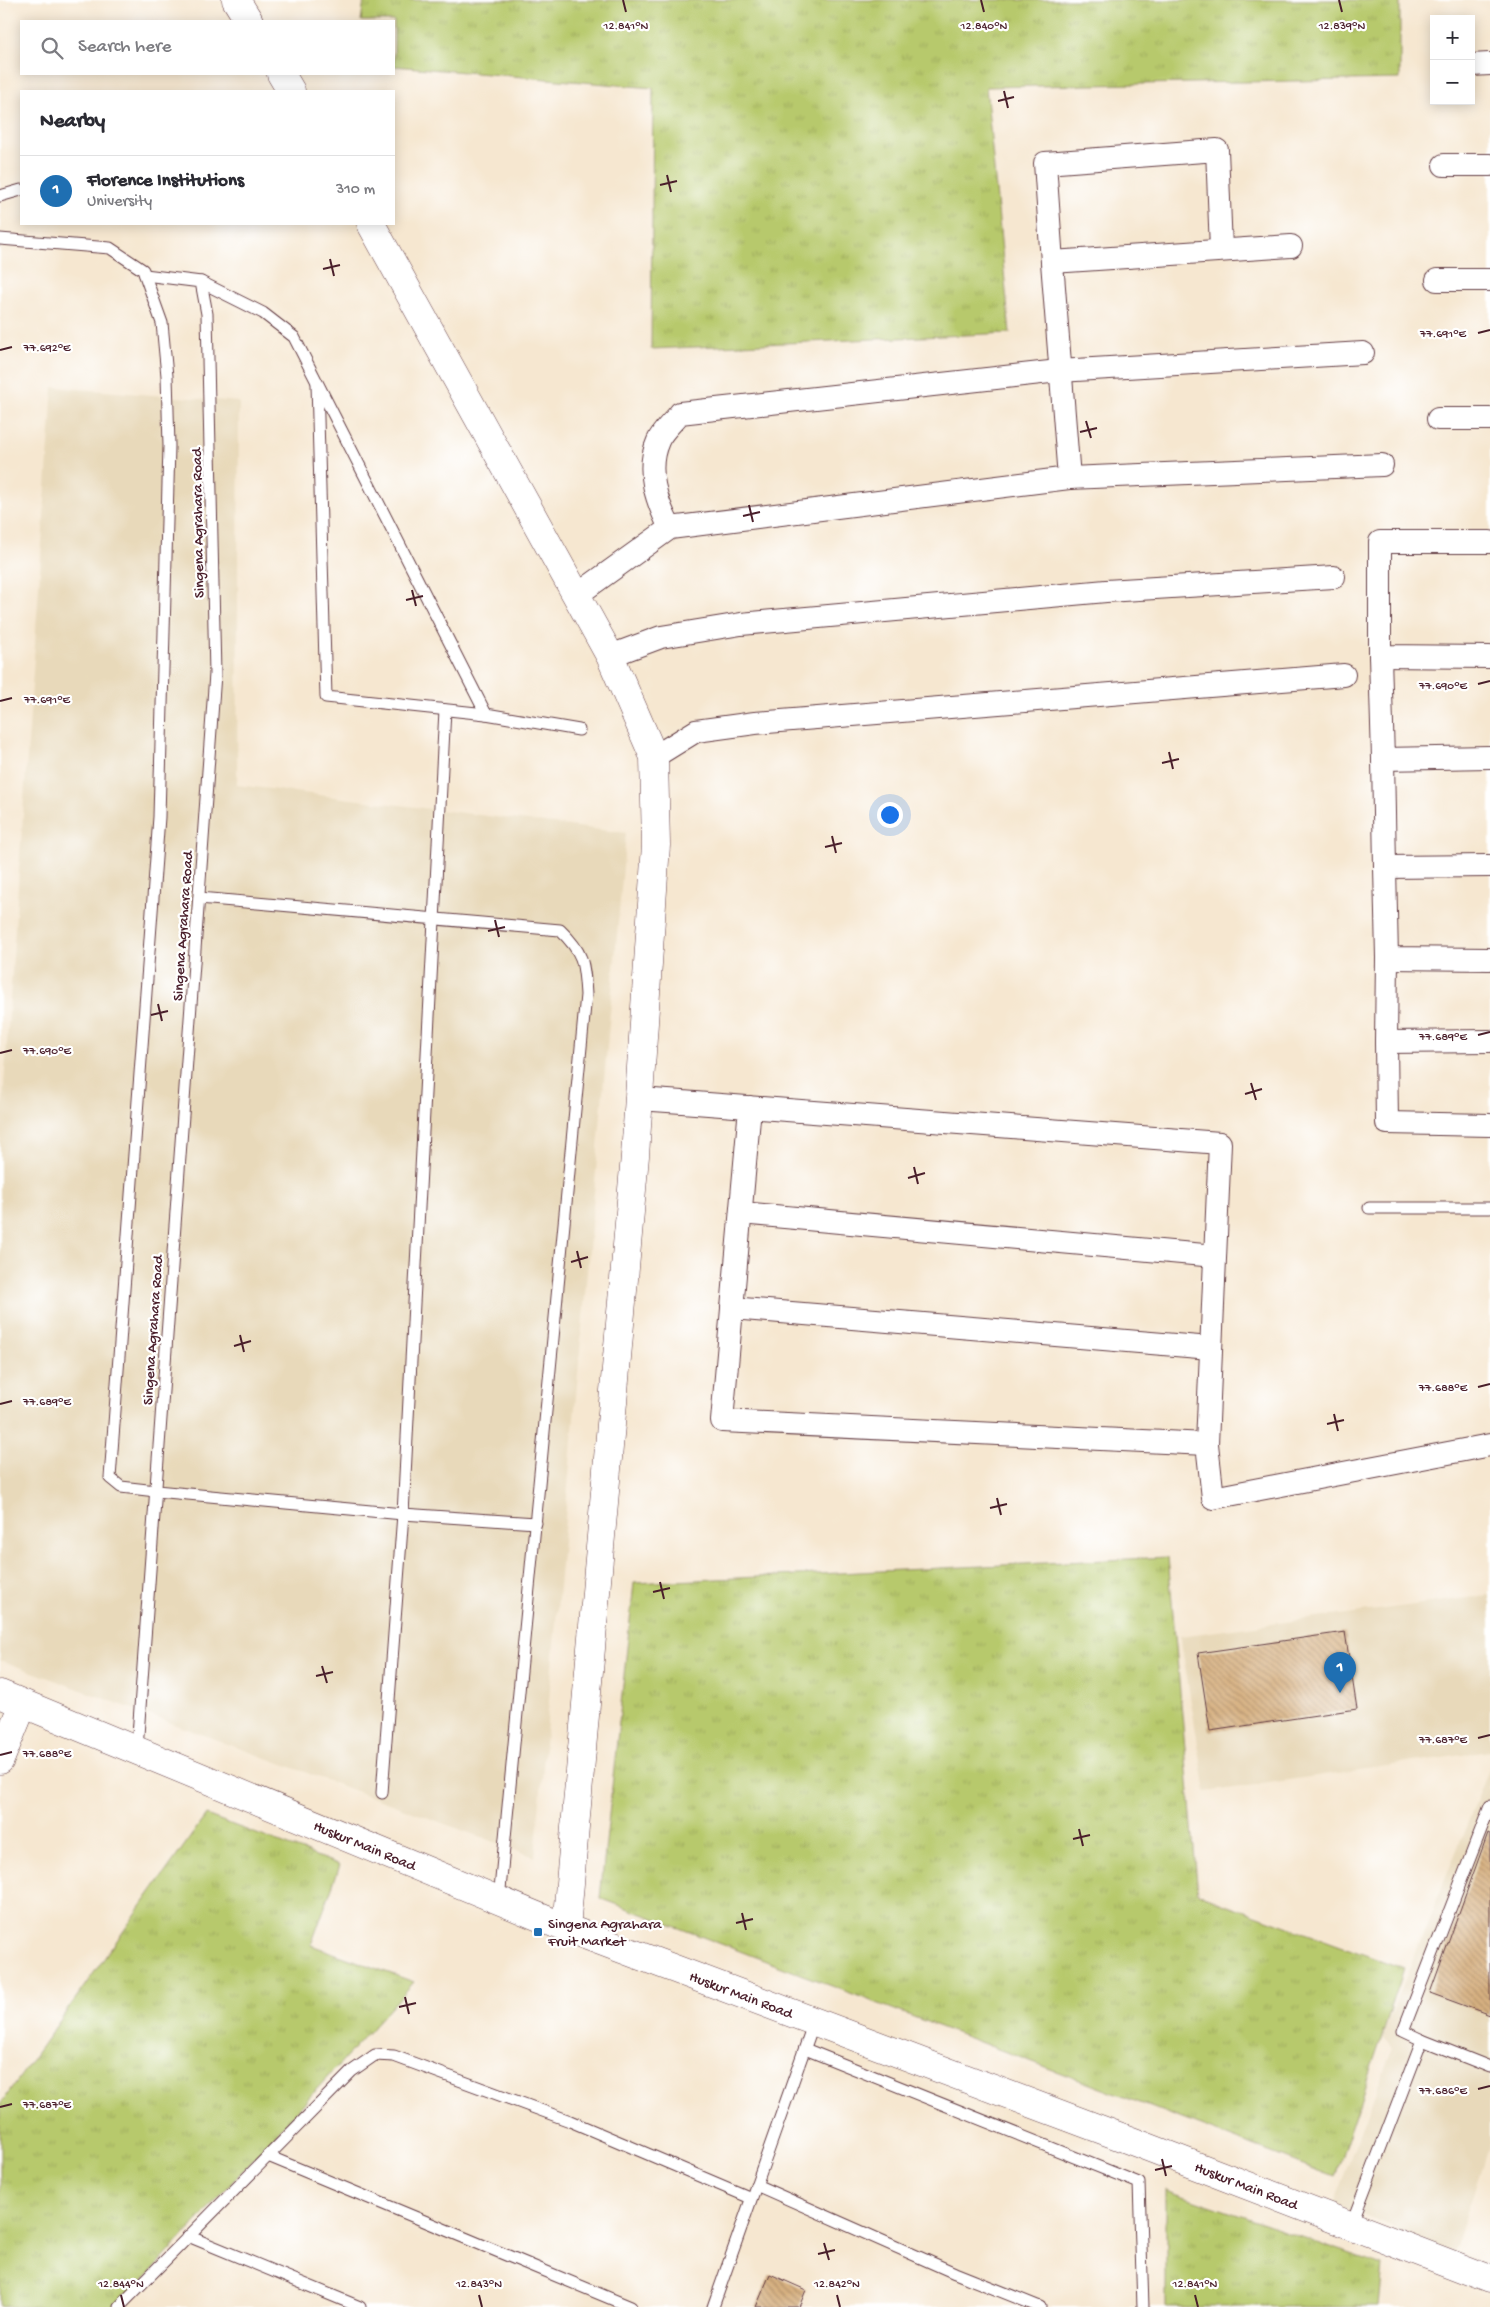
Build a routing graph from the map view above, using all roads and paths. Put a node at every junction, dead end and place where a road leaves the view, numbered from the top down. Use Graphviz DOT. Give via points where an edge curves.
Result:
graph roads {
  1 [pos="236,0"];
  2 [pos="248,20"];
  3 [pos="1490,64"];
  4 [pos="1475,65"];
  5 [pos="282,75"];
  6 [pos="290,90"];
  7 [pos="1444,165"];
  8 [pos="1490,165"];
  9 [pos="20,190"];
  10 [pos="0,196"];
  11 [pos="372,225"];
  12 [pos="0,239"];
  13 [pos="1292,246"];
  14 [pos="1221,249"];
  15 [pos="1052,262"];
  16 [pos="145,275"];
  17 [pos="1437,280"];
  18 [pos="1490,280"];
  19 [pos="201,282"];
  20 [pos="1363,354"];
  21 [pos="1060,371"];
  22 [pos="317,381"];
  23 [pos="1438,419"];
  24 [pos="1490,419"];
  25 [pos="1382,465"];
  26 [pos="1069,478"];
  27 [pos="670,528"];
  28 [pos="1490,542"];
  29 [pos="1334,577"];
  30 [pos="577,595"];
  31 [pos="610,656"];
  32 [pos="1380,656"];
  33 [pos="1490,657"];
  34 [pos="1344,675"];
  35 [pos="445,710"];
  36 [pos="486,714"];
  37 [pos="579,730"];
  38 [pos="654,757"];
  39 [pos="1490,757"];
  40 [pos="1383,759"];
  41 [pos="1490,866"];
  42 [pos="1385,867"];
  43 [pos="199,898"];
  44 [pos="435,919"];
  45 [pos="1387,958"];
  46 [pos="1490,959"];
  47 [pos="1490,1041"];
  48 [pos="1386,1042"];
  49 [pos="639,1099"];
  50 [pos="750,1107"];
  51 [pos="1490,1125"];
  52 [pos="1369,1208"];
  53 [pos="1490,1208"];
  54 [pos="741,1213"];
  55 [pos="1215,1256"];
  56 [pos="732,1308"];
  57 [pos="1211,1348"];
  58 [pos="1207,1444"];
  59 [pos="1490,1445"];
  60 [pos="156,1491"];
  61 [pos="403,1514"];
  62 [pos="536,1523"];
  63 [pos="11,1699"];
  64 [pos="137,1751"];
  65 [pos="0,1760"];
  66 [pos="382,1793"];
  67 [pos="1490,1806"];
  68 [pos="499,1900"];
  69 [pos="566,1928"];
  70 [pos="814,2022"];
  71 [pos="1422,2040"];
  72 [pos="805,2049"];
  73 [pos="1490,2067"];
  74 [pos="268,2156"];
  75 [pos="756,2185"];
  76 [pos="751,2198"];
  77 [pos="1351,2225"];
  78 [pos="188,2236"];
  79 [pos="1490,2279"];
  80 [pos="119,2307"];
  81 [pos="360,2307"];
  82 [pos="631,2307"];
  83 [pos="713,2307"];
  84 [pos="1040,2307"];
  85 [pos="1143,2307"];
  1 -- 2 [label="street"];
  3 -- 4 [label="street"];
  5 -- 6 [label="street"];
  7 -- 8 [label="street"];
  9 -- 10 [label="lane"];
  11 -- 30 [label="street"];
  12 -- 16 [label="lane" via="110,248 143,270"];
  13 -- 14 [label="street"];
  14 -- 15 [label="street"];
  14 -- 15 [label="street" via="1217,150 1045,163"];
  15 -- 21 [label="street"];
  16 -- 19 [label="lane"];
  16 -- 60 [label="lane" via="162,323 169,446 159,817 110,1478 121,1487"];
  17 -- 18 [label="street"];
  19 -- 22 [label="lane" via="263,313 294,337"];
  19 -- 43 [label="lane, Singena Agrahara Road" via="208,314 215,674"];
  20 -- 21 [label="street"];
  21 -- 26 [label="street"];
  21 -- 27 [label="street" via="680,413 658,440 651,468 659,505"];
  22 -- 35 [label="lane" via="326,697"];
  22 -- 36 [label="lane"];
  23 -- 24 [label="street"];
  25 -- 26 [label="street"];
  26 -- 27 [label="street"];
  27 -- 30 [label="street"];
  28 -- 32 [label="street" via="1380,542"];
  29 -- 31 [label="street" via="1106,591 741,624 661,636"];
  30 -- 31 [label="street"];
  31 -- 38 [label="street"];
  32 -- 33 [label="street"];
  32 -- 40 [label="street"];
  34 -- 38 [label="street" via="755,723 696,731"];
  35 -- 36 [label="lane"];
  35 -- 44 [label="lane"];
  36 -- 37 [label="lane"];
  38 -- 49 [label="street" via="656,845"];
  39 -- 40 [label="street"];
  40 -- 42 [label="street"];
  41 -- 42 [label="street"];
  42 -- 45 [label="street"];
  43 -- 44 [label="lane"];
  43 -- 60 [label="lane, Singena Agrahara Road"];
  44 -- 61 [label="lane"];
  44 -- 62 [label="lane" via="560,930 575,944 584,964 586,995"];
  45 -- 46 [label="street"];
  45 -- 48 [label="street"];
  47 -- 48 [label="street"];
  48 -- 51 [label="street" via="1387,1123"];
  49 -- 50 [label="street"];
  49 -- 69 [label="street"];
  50 -- 54 [label="street"];
  50 -- 55 [label="street" via="1220,1143"];
  52 -- 53 [label="lane"];
  54 -- 55 [label="street"];
  54 -- 56 [label="street"];
  55 -- 57 [label="street"];
  56 -- 57 [label="street"];
  56 -- 58 [label="street" via="722,1421"];
  57 -- 58 [label="street"];
  58 -- 59 [label="street" via="1213,1498"];
  60 -- 61 [label="lane"];
  60 -- 64 [label="lane, Singena Agrahara Road"];
  61 -- 62 [label="lane"];
  61 -- 66 [label="lane"];
  62 -- 68 [label="lane"];
  63 -- 64 [label="street, Huskur Main Road"];
  63 -- 65 [label="street"];
  64 -- 68 [label="street, Huskur Main Road"];
  67 -- 71 [label="lane" via="1404,2031"];
  68 -- 69 [label="street, Huskur Main Road"];
  69 -- 70 [label="street, Huskur Main Road"];
  70 -- 72 [label="lane"];
  70 -- 77 [label="street, Huskur Main Road"];
  71 -- 73 [label="lane"];
  71 -- 77 [label="lane"];
  72 -- 75 [label="lane"];
  72 -- 85 [label="lane" via="1138,2183"];
  74 -- 76 [label="lane" via="352,2071 375,2055 394,2056 570,2121"];
  74 -- 78 [label="lane"];
  74 -- 82 [label="lane"];
  75 -- 76 [label="lane"];
  75 -- 84 [label="lane"];
  76 -- 83 [label="lane"];
  77 -- 79 [label="street, Huskur Main Road"];
  78 -- 80 [label="lane"];
  78 -- 81 [label="lane"];
}
